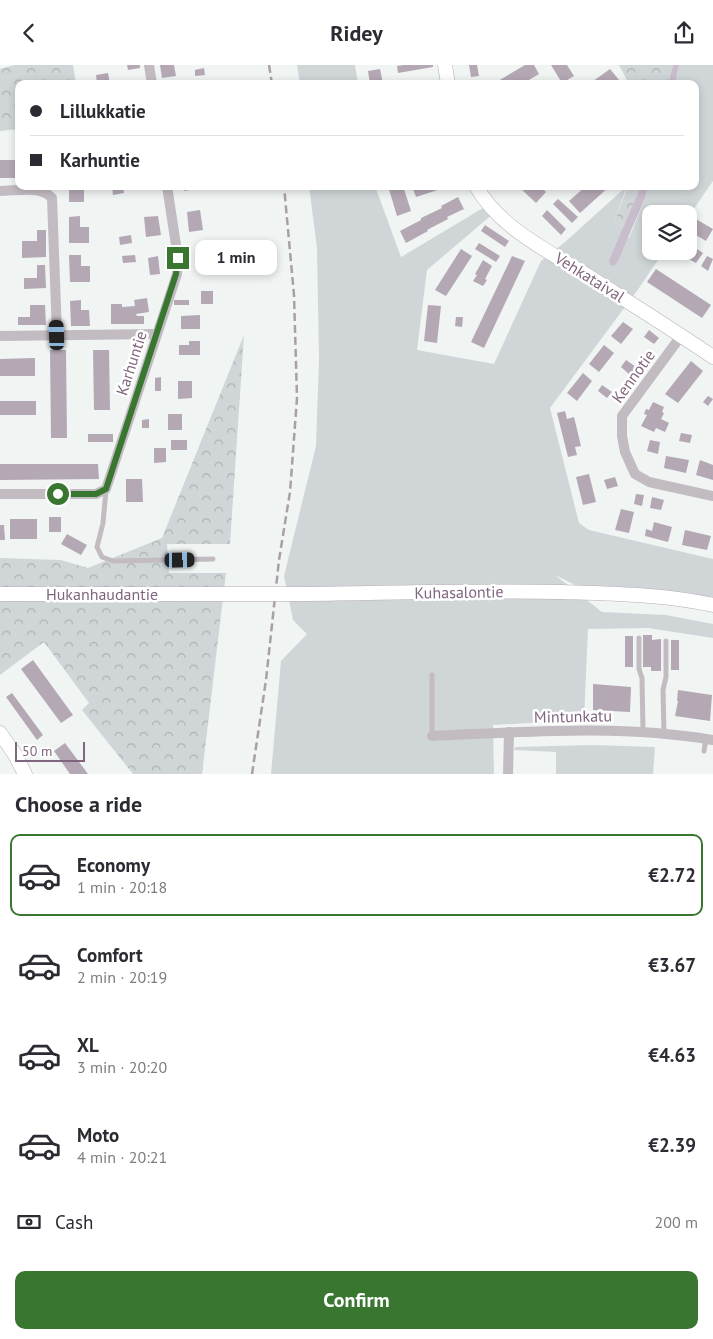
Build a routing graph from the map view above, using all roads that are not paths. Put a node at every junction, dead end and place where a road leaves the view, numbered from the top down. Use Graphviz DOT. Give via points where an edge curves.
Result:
graph roads {
  1 [pos="149,65"];
  2 [pos="445,65"];
  3 [pos="151,80"];
  4 [pos="447,80"];
  5 [pos="168,190"];
  6 [pos="478,190"];
  7 [pos="0,191"];
  8 [pos="156,334"];
  9 [pos="57,335"];
  10 [pos="681,335"];
  11 [pos="0,336"];
  12 [pos="713,357"];
  13 [pos="106,489"];
  14 [pos="0,494"];
  15 [pos="713,496"];
  16 [pos="213,559"];
  17 [pos="0,594"];
  18 [pos="204,594"];
  19 [pos="713,605"];
  20 [pos="639,638"];
  21 [pos="666,641"];
  22 [pos="432,675"];
  23 [pos="643,731"];
  24 [pos="509,732"];
  25 [pos="0,733"];
  26 [pos="664,733"];
  27 [pos="432,736"];
  28 [pos="710,740"];
  29 [pos="704,751"];
  30 [pos="25,774"];
  31 [pos="508,774"];
  1 -- 3 [label="street"];
  2 -- 4 [label="main road"];
  5 -- 8 [label="street, Karhuntie" via="178,265"];
  6 -- 10 [label="main road, Vehkataival" via="501,218 520,232"];
  7 -- 9 [label="street" via="42,191 52,198"];
  8 -- 9 [label="street"];
  8 -- 13 [label="street, Karhuntie"];
  9 -- 11 [label="street"];
  10 -- 12 [label="main road, Vehkataival"];
  10 -- 15 [label="street, Kennotie" via="622,416 625,452 634,474 649,482"];
  13 -- 14 [label="street" via="96,494"];
  13 -- 16 [label="lane" via="97,547 102,557 113,561"];
  17 -- 18 [label="main road, Hukanhaudantie"];
  18 -- 19 [label="main road, Kuhasalontie, bridge" via="506,591 627,594"];
  20 -- 23 [label="lane"];
  21 -- 26 [label="lane"];
  22 -- 27 [label="lane"];
  23 -- 24 [label="street, Mintunkatu" via="568,729"];
  23 -- 26 [label="street, Mintunkatu"];
  24 -- 27 [label="street, Mintunkatu"];
  24 -- 31 [label="street"];
  25 -- 30 [label="main road"];
  26 -- 28 [label="street, Mintunkatu"];
  28 -- 29 [label="lane"];
}
